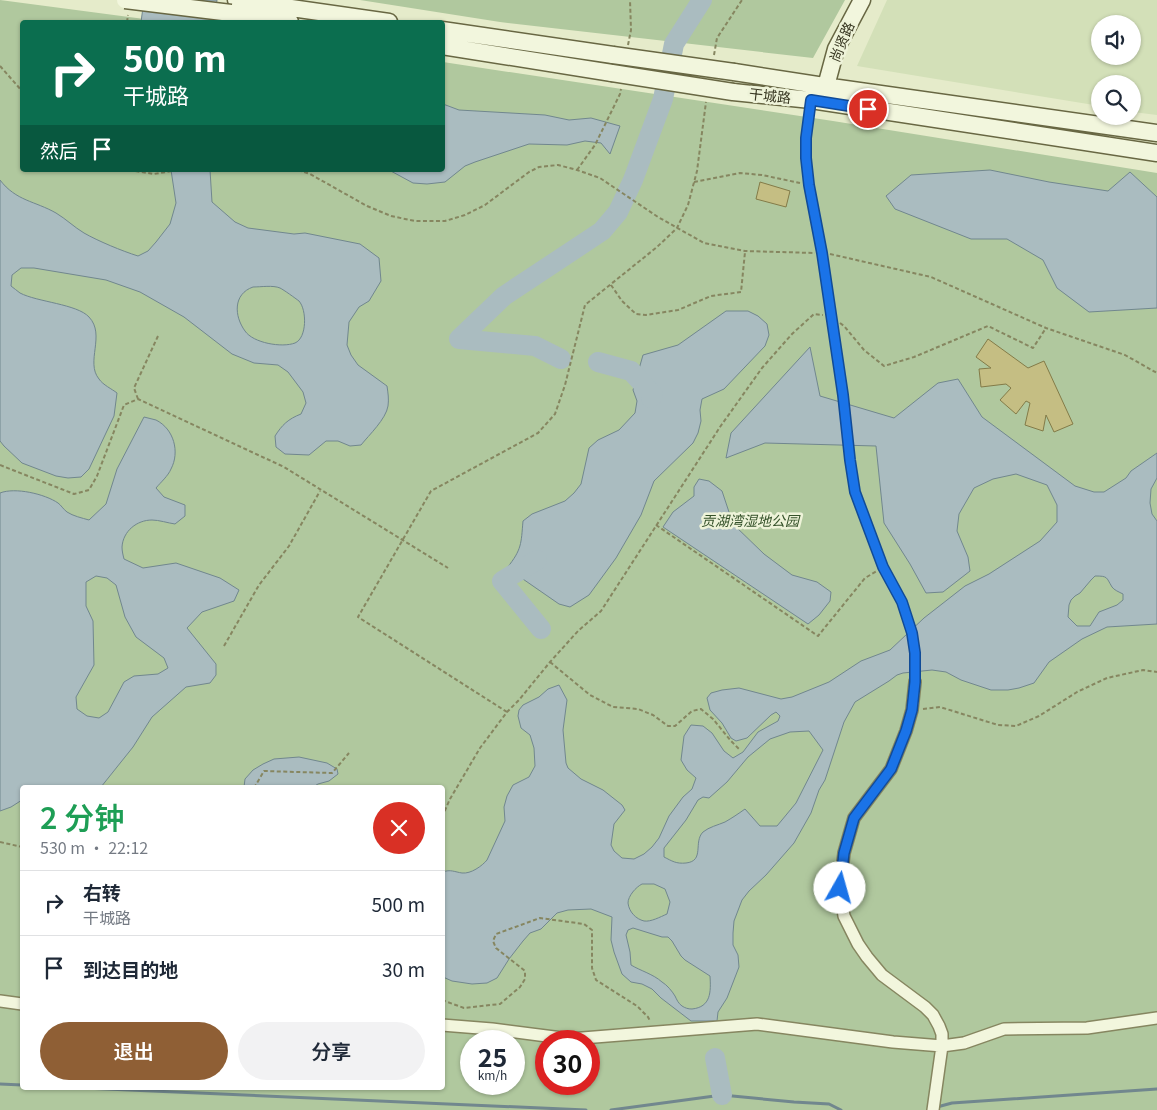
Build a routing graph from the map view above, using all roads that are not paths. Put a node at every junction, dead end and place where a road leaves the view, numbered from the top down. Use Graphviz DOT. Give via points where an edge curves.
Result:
graph roads {
  1 [pos="125,0"];
  2 [pos="860,0"];
  3 [pos="234,7"];
  4 [pos="283,20"];
  5 [pos="368,20"];
  6 [pos="445,30"];
  7 [pos="445,46"];
  8 [pos="825,86"];
  9 [pos="811,100"];
  10 [pos="1157,133"];
  11 [pos="1157,153"];
  12 [pos="915,682"];
  13 [pos="0,1001"];
  14 [pos="20,1004"];
  15 [pos="1157,1018"];
  16 [pos="445,1025"];
  17 [pos="942,1046"];
  18 [pos="933,1110"];
  1 -- 3 [label="street, bridge"];
  2 -- 8 [label="street, 尚贤路" via="836,49"];
  3 -- 4 [label="street"];
  3 -- 5 [label="street"];
  6 -- 8 [label="street, 干城路, bridge"];
  7 -- 9 [label="street, 干城路, bridge" via="732,92"];
  8 -- 10 [label="street, 干城路"];
  9 -- 11 [label="street, 干城路"];
  9 -- 12 [label="lane" via="806,138 809,185 822,253 855,492 883,567 902,602 913,640"];
  12 -- 17 [label="street" via="912,710 891,769 854,818 844,853 840,888 844,916 858,944 882,975 933,1016 942,1034"];
  13 -- 14 [label="street"];
  15 -- 17 [label="street" via="1087,1028 1004,1029 964,1043"];
  16 -- 17 [label="street" via="570,1039 757,1024"];
  17 -- 18 [label="street"];
}
